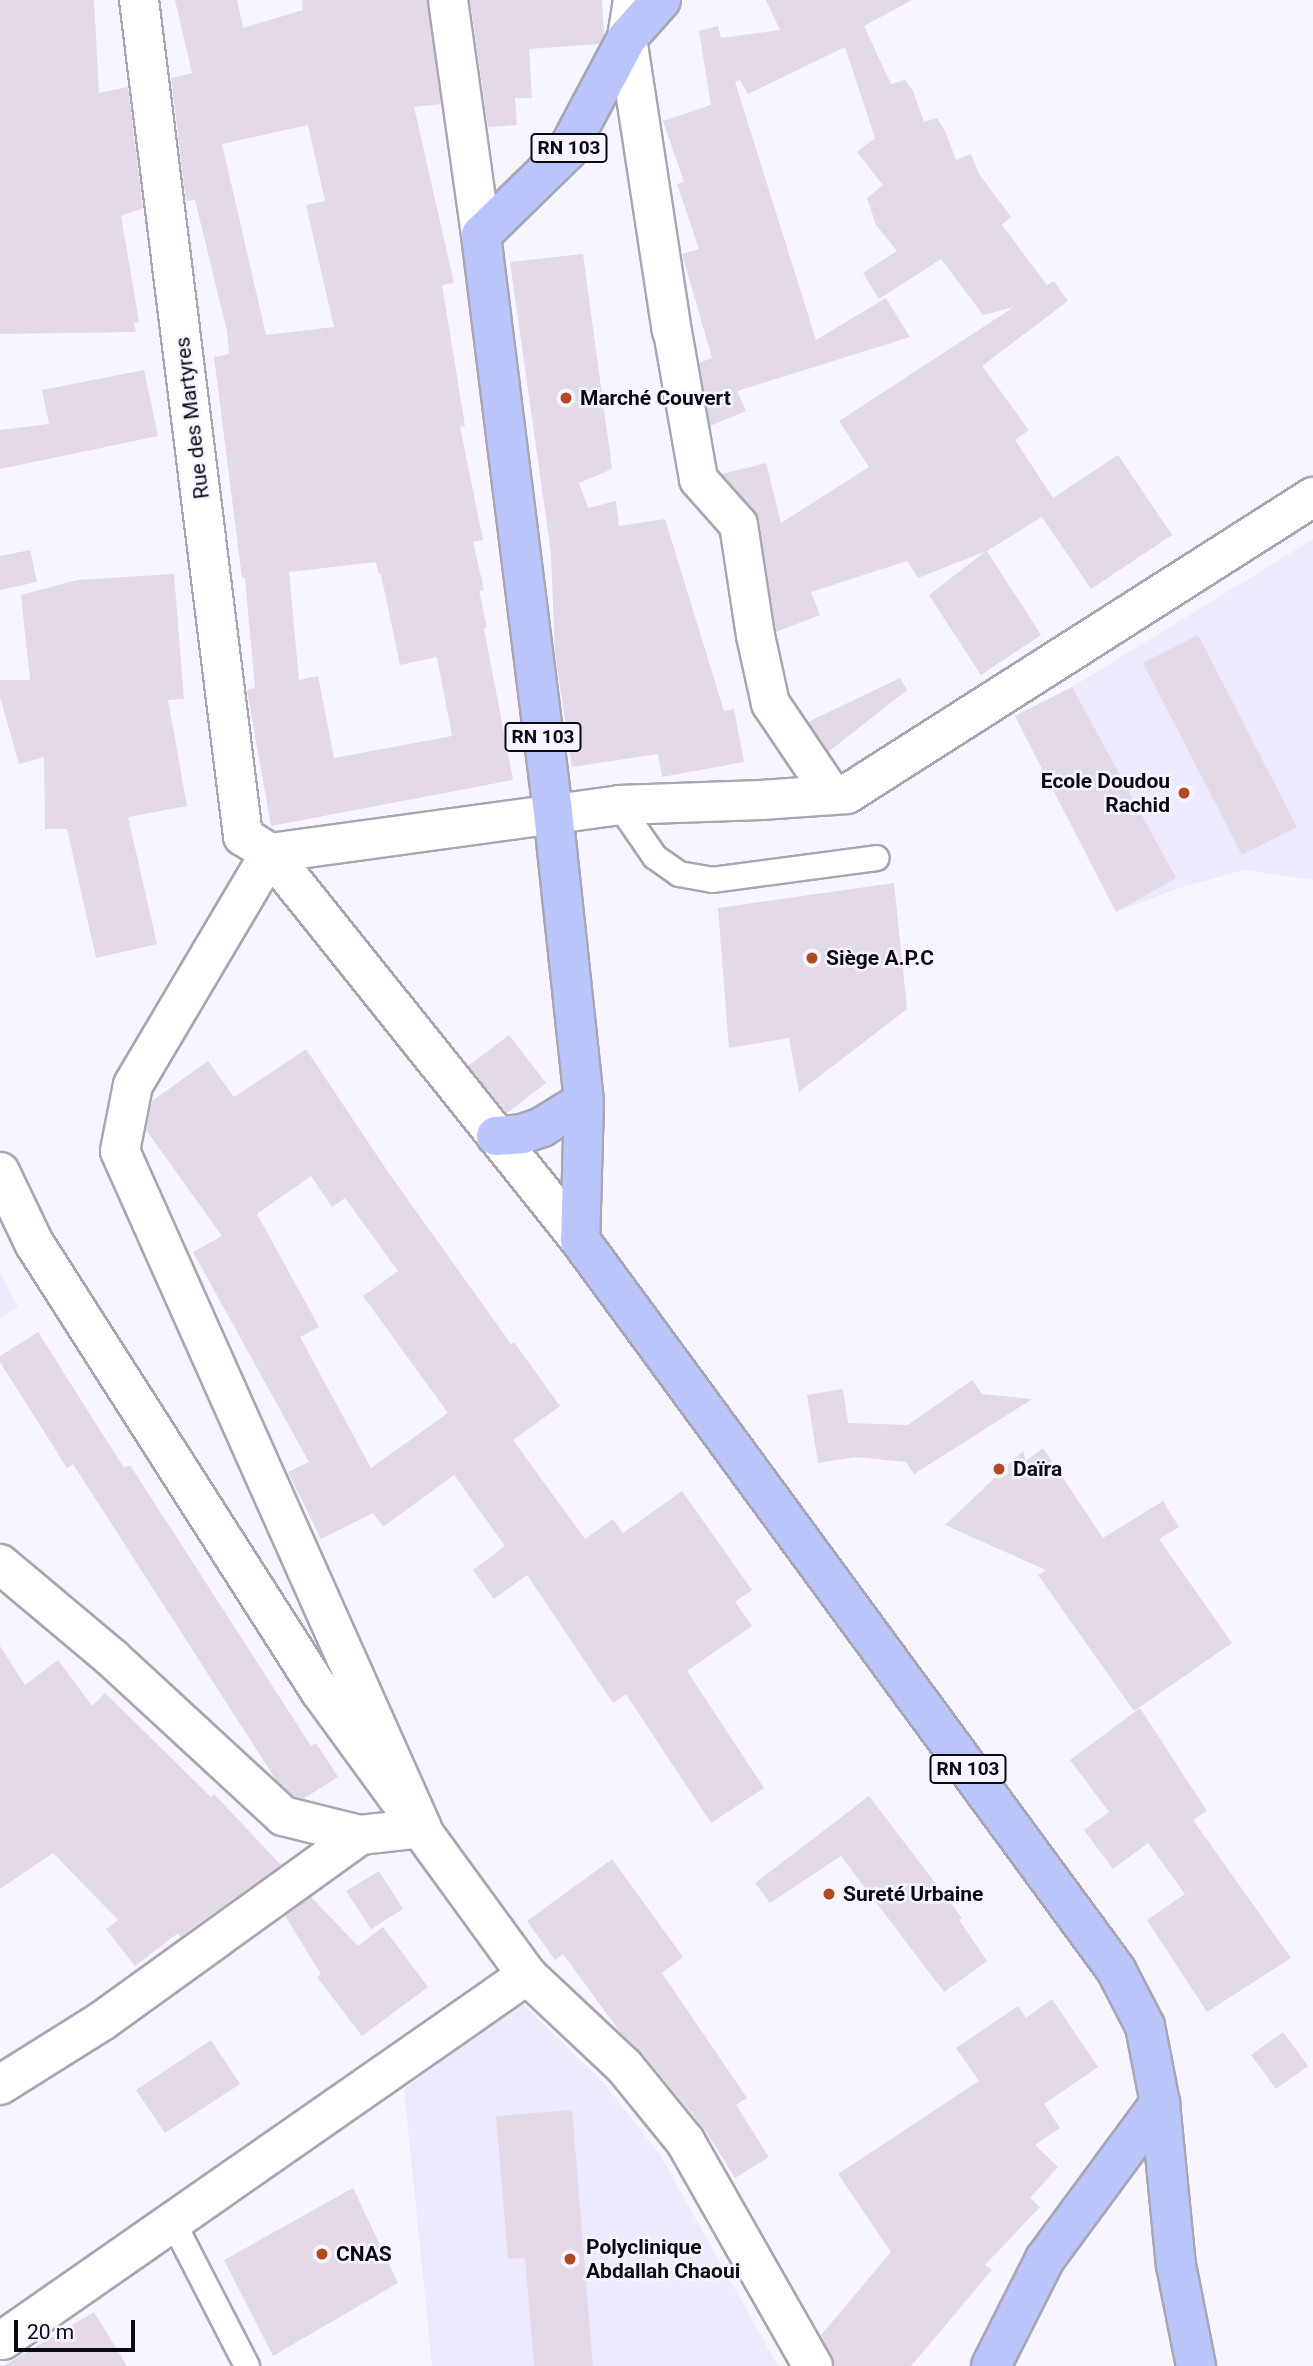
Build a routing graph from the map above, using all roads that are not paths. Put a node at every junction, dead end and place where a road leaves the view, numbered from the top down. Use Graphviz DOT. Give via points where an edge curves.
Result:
graph roads {
  1 [pos="139,0"];
  2 [pos="448,0"];
  3 [pos="633,0"];
  4 [pos="661,0"];
  5 [pos="627,38"];
  6 [pos="481,235"];
  7 [pos="672,331"];
  8 [pos="1313,497"];
  9 [pos="832,795"];
  10 [pos="618,804"];
  11 [pos="552,812"];
  12 [pos="257,844"];
  13 [pos="877,858"];
  14 [pos="584,1101"];
  15 [pos="496,1136"];
  16 [pos="0,1172"];
  17 [pos="580,1240"];
  18 [pos="0,1564"];
  19 [pos="422,1828"];
  20 [pos="360,1835"];
  21 [pos="527,1975"];
  22 [pos="0,2085"];
  23 [pos="1160,2103"];
  24 [pos="173,2222"];
  25 [pos="3,2340"];
  26 [pos="247,2366"];
  27 [pos="813,2366"];
  28 [pos="991,2366"];
  29 [pos="1196,2366"];
  1 -- 12 [label="street, Rue des Martyres"];
  2 -- 6 [label="street"];
  3 -- 5 [label="street"];
  4 -- 5 [label="main road, RN 103"];
  5 -- 6 [label="main road, RN 103" via="567,151"];
  5 -- 7 [label="street"];
  6 -- 11 [label="main road, RN 103"];
  7 -- 9 [label="street" via="698,479 738,524 770,703"];
  8 -- 9 [label="street" via="847,794"];
  9 -- 10 [label="street"];
  10 -- 11 [label="street"];
  10 -- 13 [label="lane" via="655,858 679,874 712,880"];
  11 -- 12 [label="street"];
  11 -- 14 [label="main road, RN 103"];
  12 -- 15 [label="street"];
  12 -- 19 [label="street" via="133,1085 120,1151"];
  14 -- 15 [label="main road" via="542,1127"];
  14 -- 17 [label="main road, RN 103"];
  15 -- 17 [label="street"];
  16 -- 19 [label="street" via="34,1243 320,1691"];
  17 -- 23 [label="main road, RN 103" via="1116,1970 1145,2026"];
  18 -- 20 [label="street" via="112,1658 283,1816"];
  19 -- 20 [label="street"];
  19 -- 21 [label="street"];
  20 -- 22 [label="street" via="103,2021"];
  21 -- 24 [label="street"];
  21 -- 27 [label="street" via="624,2066 685,2141"];
  23 -- 28 [label="main road" via="1045,2259"];
  23 -- 29 [label="main road, RN 103" via="1176,2265"];
  24 -- 25 [label="street"];
  24 -- 26 [label="lane"];
}
